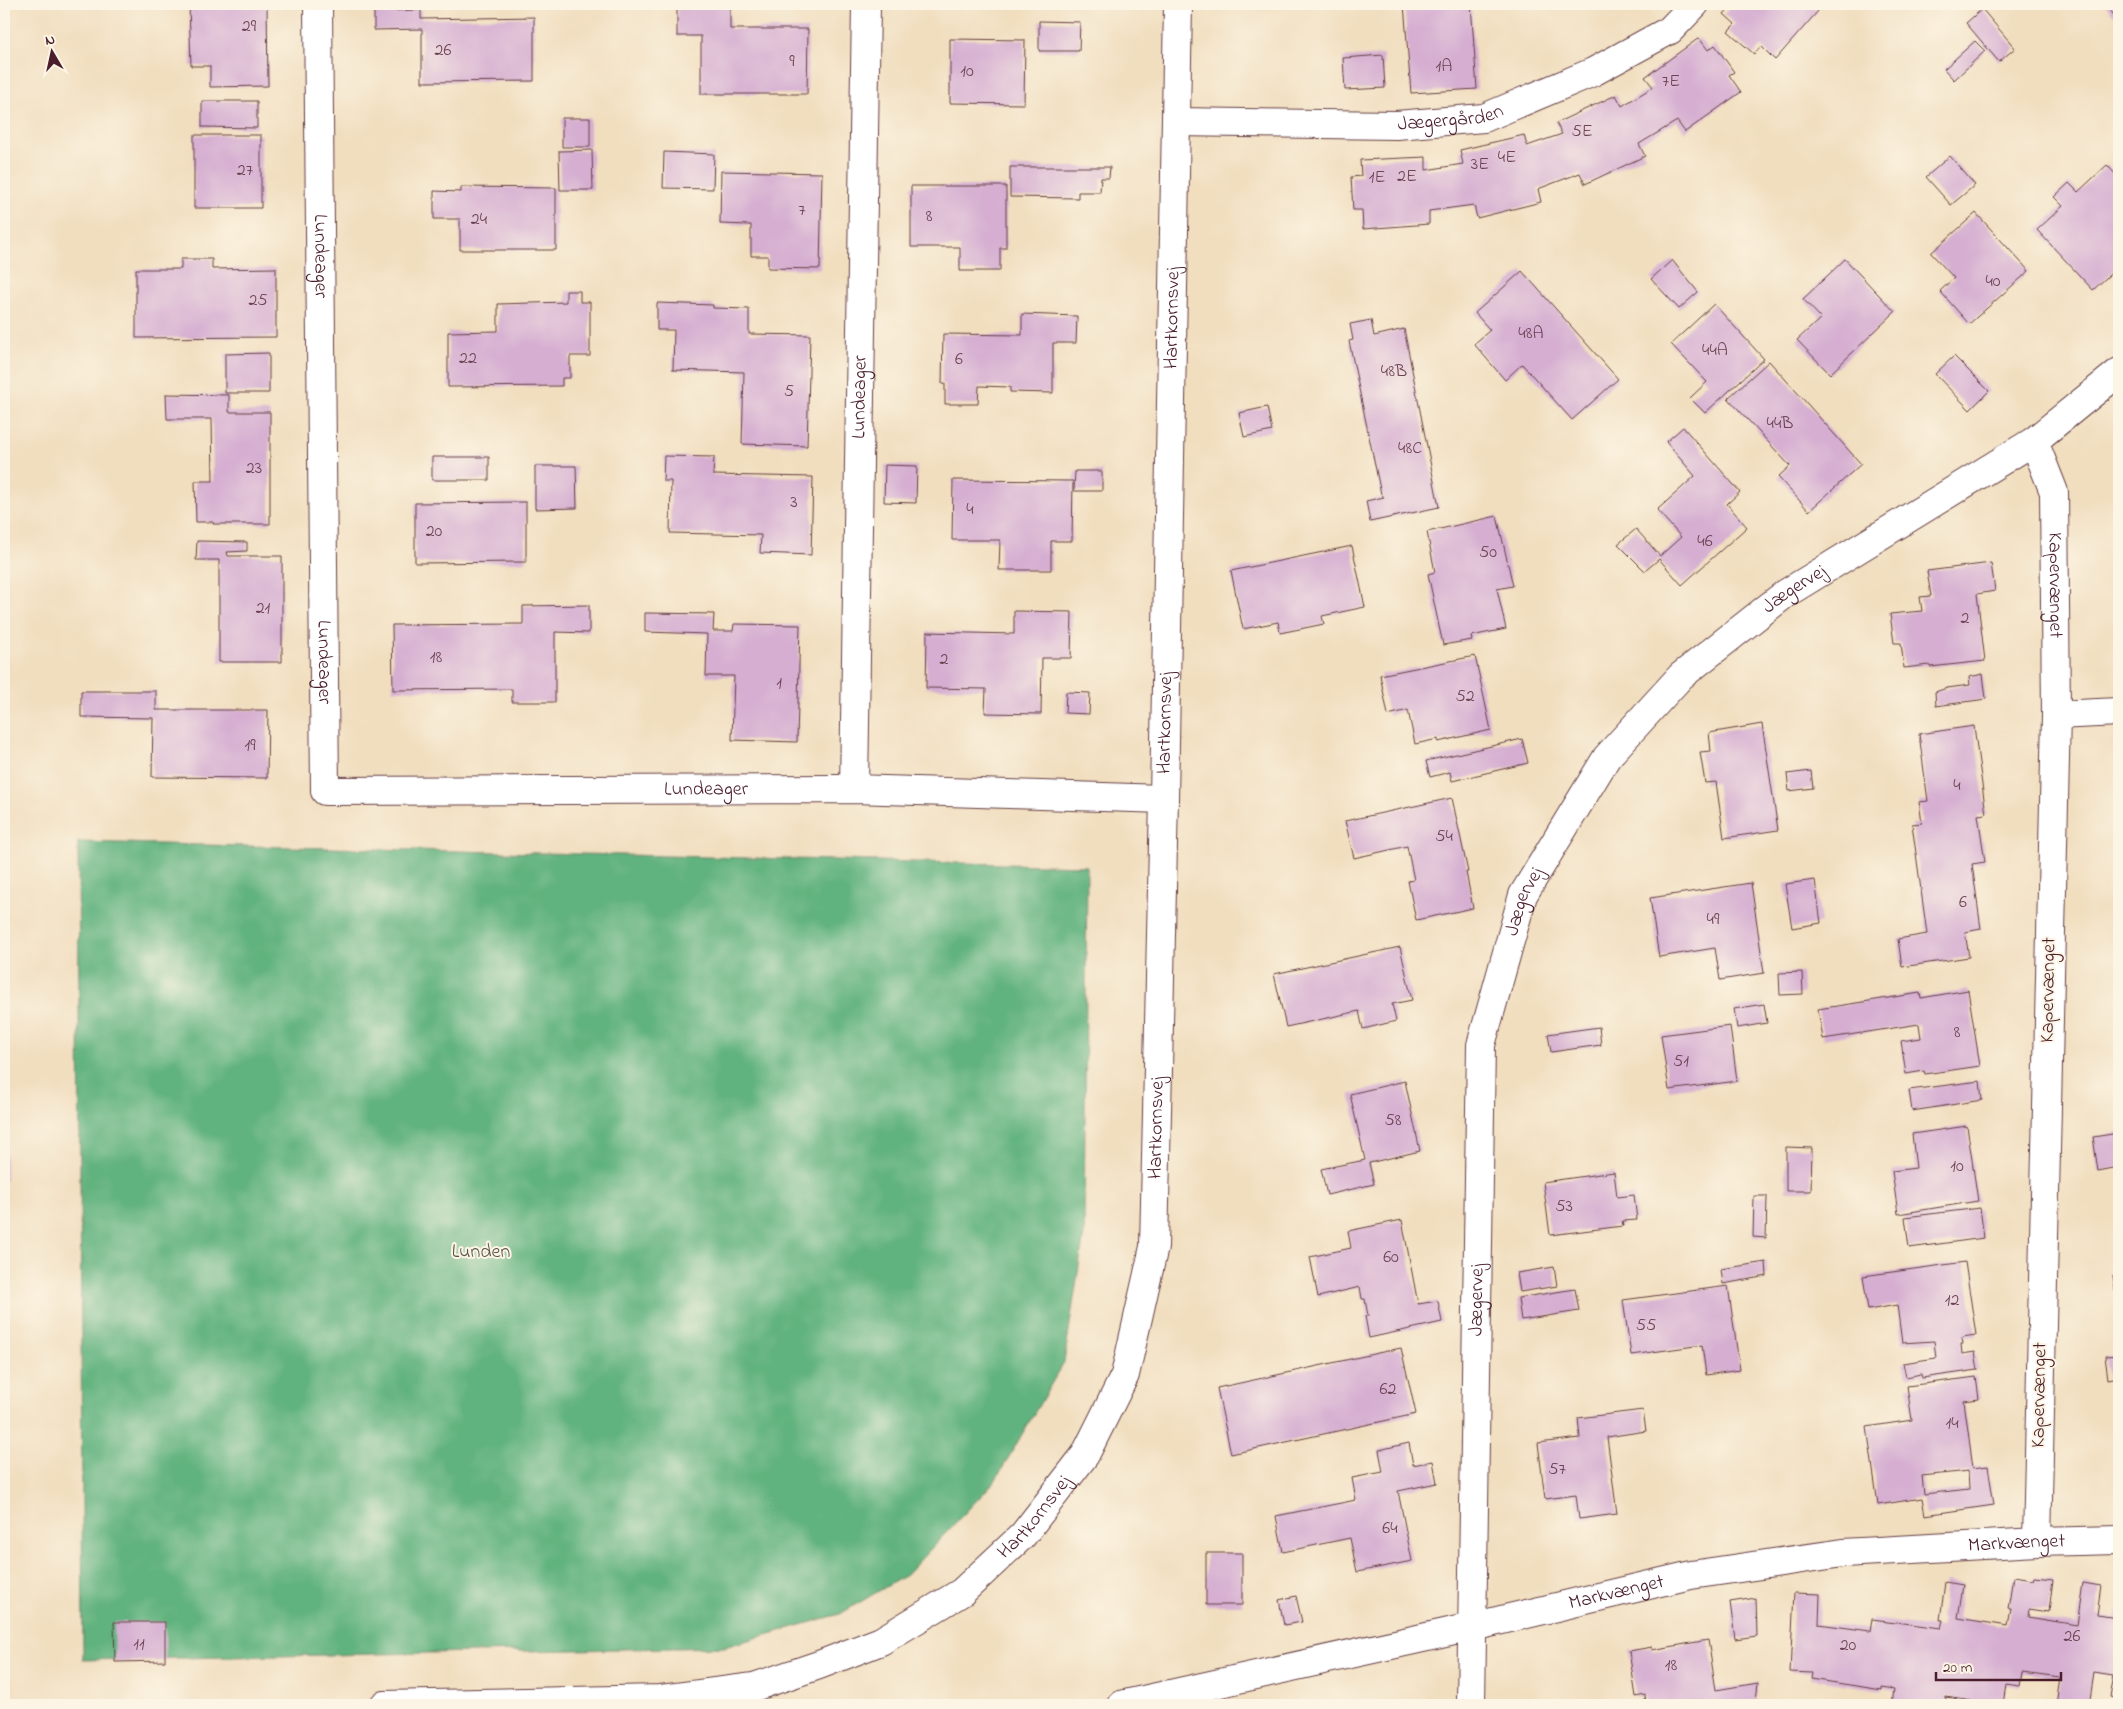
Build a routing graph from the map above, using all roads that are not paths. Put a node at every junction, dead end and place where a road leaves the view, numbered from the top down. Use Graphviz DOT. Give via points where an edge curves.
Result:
graph roads {
  1 [pos="318,4"];
  2 [pos="866,4"];
  3 [pos="1178,4"];
  4 [pos="1695,4"];
  5 [pos="1176,122"];
  6 [pos="2119,372"];
  7 [pos="2034,441"];
  8 [pos="2119,712"];
  9 [pos="2056,715"];
  10 [pos="854,789"];
  11 [pos="1164,799"];
  12 [pos="2119,1540"];
  13 [pos="2036,1542"];
  14 [pos="1472,1627"];
  15 [pos="384,1705"];
  16 [pos="1121,1705"];
  17 [pos="1471,1705"];
  1 -- 10 [label="street, Lundeager" via="325,791"];
  2 -- 10 [label="street, Lundeager"];
  3 -- 5 [label="street, Hartkornsvej"];
  4 -- 5 [label="street, Jægergården" via="1670,30 1627,54 1593,72 1484,118 1396,125"];
  5 -- 11 [label="street, Hartkornsvej"];
  6 -- 7 [label="street, Jægervej"];
  7 -- 9 [label="street, Kapervænget" via="2054,492"];
  7 -- 14 [label="street, Jægervej" via="1785,594 1681,676 1606,757 1523,895 1481,1045"];
  8 -- 9 [label="street"];
  9 -- 13 [label="street, Kapervænget"];
  10 -- 11 [label="street, Lundeager"];
  11 -- 15 [label="street, Hartkornsvej" via="1154,1247 1125,1375 1085,1455 1023,1535 962,1592 882,1641 754,1687 660,1700"];
  12 -- 13 [label="street, Markvænget"];
  13 -- 14 [label="street, Markvænget" via="1842,1553 1700,1574"];
  14 -- 16 [label="street, Markvænget"];
  14 -- 17 [label="street, Jægervej"];
}
